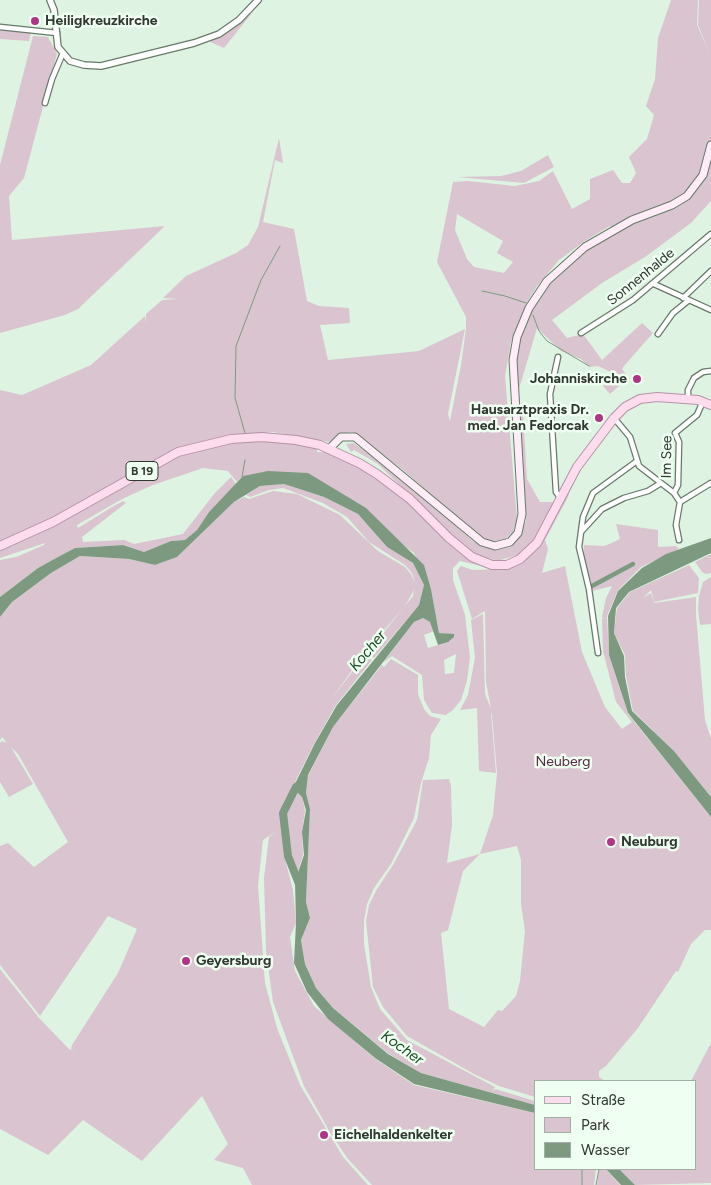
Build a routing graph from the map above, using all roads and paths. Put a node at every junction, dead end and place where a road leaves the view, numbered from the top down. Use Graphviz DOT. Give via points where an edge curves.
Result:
graph roads {
  1 [pos="50,0"];
  2 [pos="258,0"];
  3 [pos="0,27"];
  4 [pos="57,33"];
  5 [pos="63,54"];
  6 [pos="45,102"];
  7 [pos="711,146"];
  8 [pos="711,234"];
  9 [pos="711,271"];
  10 [pos="654,284"];
  11 [pos="686,299"];
  12 [pos="711,310"];
  13 [pos="582,333"];
  14 [pos="658,334"];
  15 [pos="558,357"];
  16 [pos="711,370"];
  17 [pos="688,398"];
  18 [pos="703,401"];
  19 [pos="711,405"];
  20 [pos="614,418"];
  21 [pos="330,448"];
  22 [pos="636,461"];
  23 [pos="661,482"];
  24 [pos="711,483"];
  25 [pos="674,493"];
  26 [pos="561,499"];
  27 [pos="680,502"];
  28 [pos="581,532"];
  29 [pos="679,540"];
  30 [pos="0,546"];
  31 [pos="598,653"];
  1 -- 4 [label="street"];
  2 -- 5 [label="street" via="229,28 194,43 100,66 77,64"];
  3 -- 4 [label="street"];
  4 -- 5 [label="street" via="58,47"];
  5 -- 6 [label="street"];
  7 -- 21 [label="main road" via="703,175 686,196 632,220 585,247 548,281 529,308 517,337 513,360 522,514 520,528 510,542 495,546 482,542 355,437 341,437"];
  8 -- 10 [label="street, Sonnenhalde"];
  9 -- 11 [label="street"];
  10 -- 11 [label="street"];
  10 -- 13 [label="street, Sonnenhalde"];
  11 -- 12 [label="street"];
  11 -- 14 [label="street"];
  15 -- 26 [label="street" via="550,394 556,492"];
  16 -- 17 [label="street" via="694,378"];
  17 -- 18 [label="main road, B 19"];
  17 -- 20 [label="main road, B 19" via="640,399"];
  18 -- 19 [label="main road, B 19"];
  18 -- 25 [label="street, Im See" via="697,415 675,433 679,442 678,485"];
  20 -- 22 [label="street" via="630,437"];
  20 -- 26 [label="main road, B 19" via="577,467"];
  21 -- 26 [label="main road, B 19" via="388,482 460,548 492,565 513,563 532,550"];
  21 -- 30 [label="main road, B 19" via="262,437 231,439 191,448 150,466 53,522"];
  22 -- 23 [label="street"];
  22 -- 28 [label="street" via="593,493 583,514"];
  23 -- 25 [label="street"];
  23 -- 28 [label="street" via="648,491 624,498 602,510"];
  24 -- 27 [label="street"];
  25 -- 27 [label="street"];
  27 -- 29 [label="street" via="676,525"];
  28 -- 31 [label="street" via="579,547"];
}
